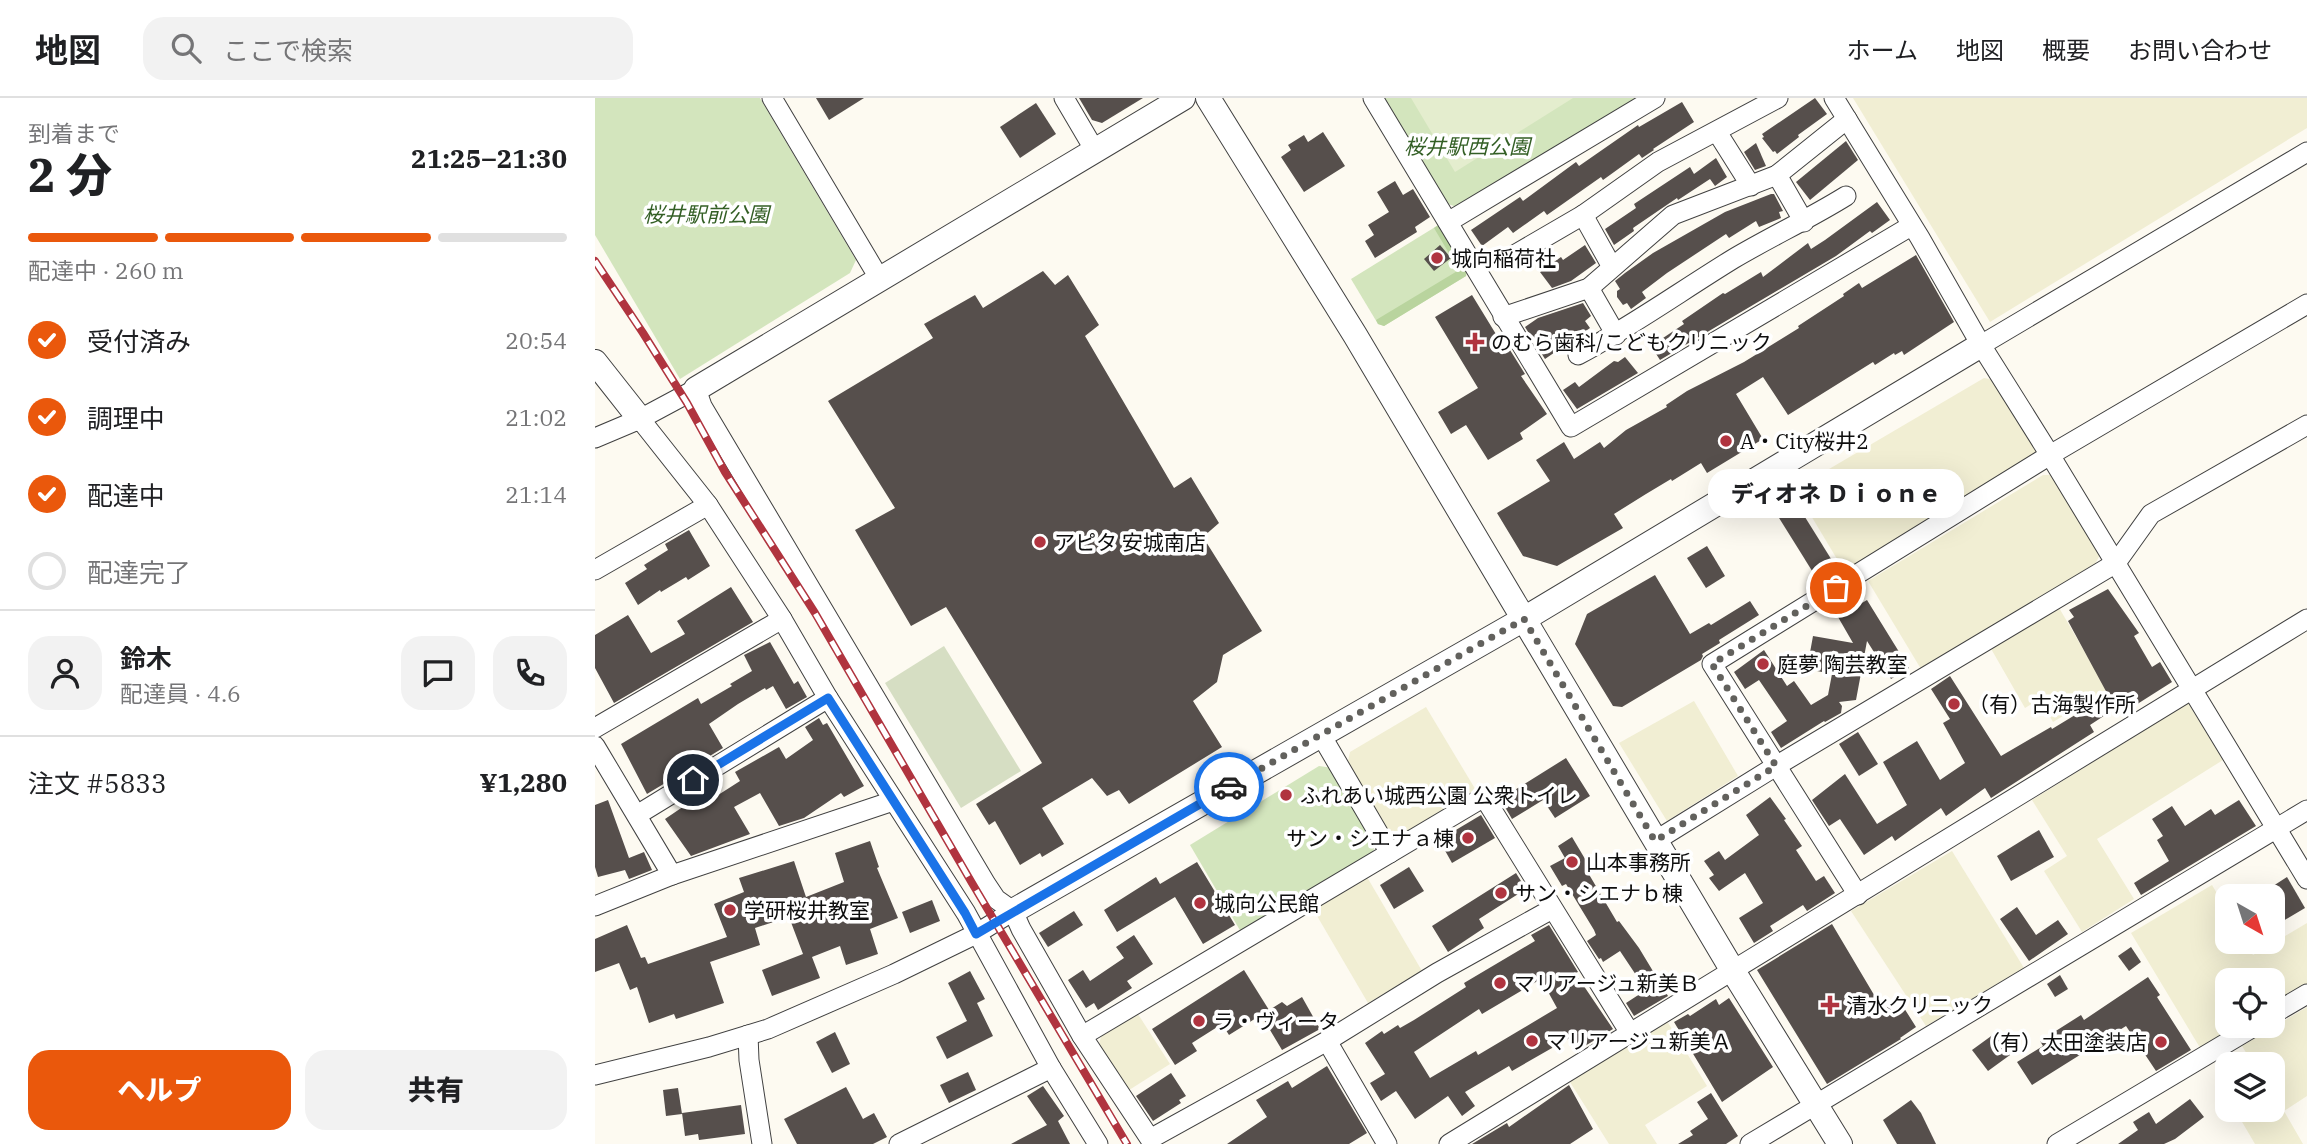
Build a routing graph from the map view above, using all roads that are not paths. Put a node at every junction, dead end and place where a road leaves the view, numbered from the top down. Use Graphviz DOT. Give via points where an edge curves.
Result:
graph roads {
  1 [pos="772,98"];
  2 [pos="1064,98"];
  3 [pos="1183,98"];
  4 [pos="1208,98"];
  5 [pos="1373,98"];
  6 [pos="1655,98"];
  7 [pos="1778,98"];
  8 [pos="1834,98"];
  9 [pos="1847,119"];
  10 [pos="1717,132"];
  11 [pos="1094,149"];
  12 [pos="2307,152"];
  13 [pos="1777,175"];
  14 [pos="1751,186"];
  15 [pos="1846,196"];
  16 [pos="1583,215"];
  17 [pos="1448,222"];
  18 [pos="1804,222"];
  19 [pos="1911,226"];
  20 [pos="1516,254"];
  21 [pos="1612,267"];
  22 [pos="879,278"];
  23 [pos="1589,288"];
  24 [pos="2307,304"];
  25 [pos="1503,317"];
  26 [pos="1616,335"];
  27 [pos="1981,345"];
  28 [pos="1578,355"];
  29 [pos="595,362"];
  30 [pos="696,389"];
  31 [pos="640,419"];
  32 [pos="2307,425"];
  33 [pos="595,438"];
  34 [pos="2050,456"];
  35 [pos="708,505"];
  36 [pos="2116,564"];
  37 [pos="595,570"];
  38 [pos="782,619"];
  39 [pos="1524,619"];
  40 [pos="2307,619"];
  41 [pos="2191,691"];
  42 [pos="828,698"];
  43 [pos="595,728"];
  44 [pos="1321,735"];
  45 [pos="595,746"];
  46 [pos="1776,766"];
  47 [pos="893,802"];
  48 [pos="2307,810"];
  49 [pos="637,814"];
  50 [pos="2276,829"];
  51 [pos="1655,841"];
  52 [pos="1390,853"];
  53 [pos="672,875"];
  54 [pos="2307,879"];
  55 [pos="1858,895"];
  56 [pos="595,906"];
  57 [pos="1552,909"];
  58 [pos="1013,911"];
  59 [pos="976,934"];
  60 [pos="1733,971"];
  61 [pos="2307,994"];
  62 [pos="2285,1007"];
  63 [pos="1630,1033"];
  64 [pos="748,1035"];
  65 [pos="1082,1037"];
  66 [pos="2235,1038"];
  67 [pos="1327,1041"];
  68 [pos="1051,1068"];
  69 [pos="595,1075"];
  70 [pos="1817,1104"];
  71 [pos="1150,1141"];
  72 [pos="762,1144"];
  73 [pos="899,1144"];
  74 [pos="1098,1144"];
  75 [pos="1387,1144"];
  76 [pos="1449,1144"];
  77 [pos="1750,1144"];
  78 [pos="1840,1144"];
  79 [pos="2057,1144"];
  1 -- 22 [label="street"];
  2 -- 11 [label="street"];
  3 -- 11 [label="street"];
  4 -- 39 [label="street"];
  5 -- 17 [label="street"];
  6 -- 17 [label="street"];
  7 -- 10 [label="street"];
  8 -- 9 [label="street"];
  9 -- 13 [label="street"];
  9 -- 19 [label="street"];
  10 -- 14 [label="street"];
  10 -- 16 [label="street" via="1658,162"];
  11 -- 22 [label="street"];
  12 -- 27 [label="street"];
  13 -- 14 [label="street"];
  13 -- 18 [label="street"];
  14 -- 21 [label="street" via="1674,215"];
  15 -- 18 [label="street"];
  16 -- 20 [label="street"];
  16 -- 21 [label="street"];
  17 -- 25 [label="street"];
  18 -- 26 [label="street" via="1735,258"];
  19 -- 25 [label="street" via="1571,427"];
  19 -- 27 [label="street"];
  21 -- 23 [label="street"];
  22 -- 30 [label="street"];
  23 -- 25 [label="street"];
  23 -- 26 [label="street"];
  24 -- 34 [label="street"];
  26 -- 28 [label="street"];
  27 -- 34 [label="street"];
  27 -- 39 [label="street"];
  29 -- 31 [label="street"];
  30 -- 31 [label="street"];
  30 -- 58 [label="street" via="986,884 996,899"];
  31 -- 33 [label="street"];
  31 -- 35 [label="street"];
  32 -- 36 [label="street" via="2151,514"];
  34 -- 36 [label="street"];
  34 -- 46 [label="street" via="1712,664"];
  35 -- 37 [label="street"];
  35 -- 38 [label="street"];
  36 -- 41 [label="street"];
  36 -- 46 [label="street"];
  38 -- 42 [label="street"];
  38 -- 43 [label="street"];
  39 -- 44 [label="street"];
  39 -- 51 [label="street"];
  40 -- 41 [label="street"];
  41 -- 50 [label="street"];
  41 -- 55 [label="street"];
  42 -- 47 [label="street"];
  42 -- 49 [label="street"];
  44 -- 52 [label="street"];
  44 -- 58 [label="street"];
  45 -- 49 [label="street"];
  46 -- 51 [label="street"];
  46 -- 55 [label="street"];
  47 -- 53 [label="street"];
  47 -- 59 [label="street"];
  48 -- 50 [label="street"];
  49 -- 53 [label="street"];
  50 -- 54 [label="street"];
  50 -- 70 [label="street"];
  51 -- 60 [label="street"];
  52 -- 57 [label="street" via="1484,797"];
  52 -- 65 [label="street"];
  53 -- 56 [label="street"];
  55 -- 60 [label="street"];
  57 -- 63 [label="street"];
  57 -- 67 [label="street"];
  58 -- 59 [label="street"];
  58 -- 65 [label="street"];
  59 -- 64 [label="street" via="846,996"];
  59 -- 68 [label="street"];
  60 -- 63 [label="street"];
  60 -- 70 [label="street"];
  61 -- 62 [label="street"];
  63 -- 76 [label="street"];
  64 -- 69 [label="street"];
  64 -- 72 [label="street"];
  65 -- 71 [label="street"];
  66 -- 79 [label="street"];
  67 -- 71 [label="street"];
  67 -- 75 [label="street"];
  68 -- 73 [label="street"];
  68 -- 74 [label="street"];
  70 -- 77 [label="street"];
  70 -- 78 [label="street"];
}
